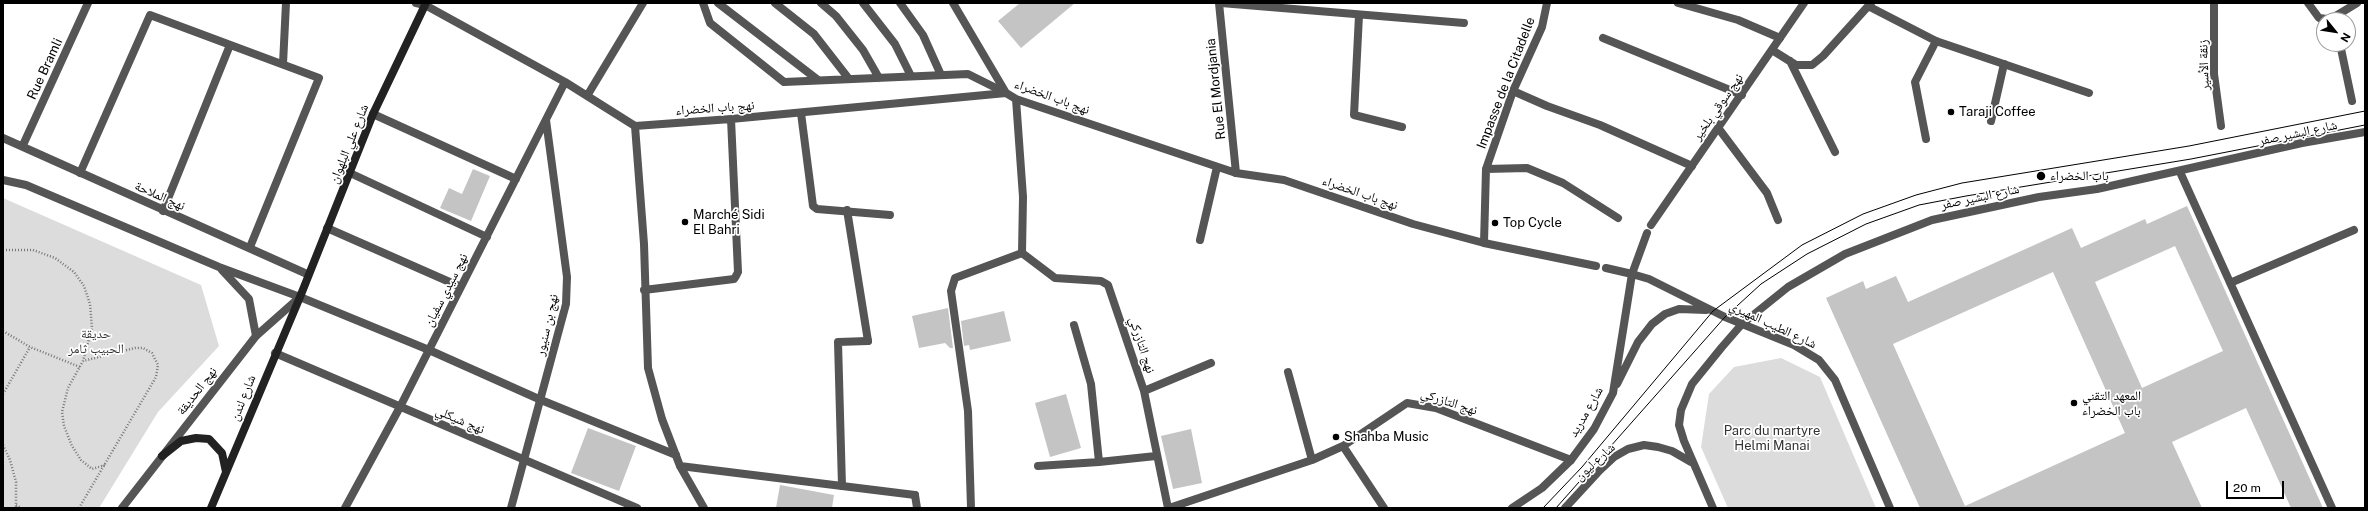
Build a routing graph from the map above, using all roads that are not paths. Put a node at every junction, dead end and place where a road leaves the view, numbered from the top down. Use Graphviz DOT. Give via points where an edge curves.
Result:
graph roads {
  1 [pos="88,3"];
  2 [pos="286,3"];
  3 [pos="416,3"];
  4 [pos="643,3"];
  5 [pos="704,3"];
  6 [pos="718,3"];
  7 [pos="775,3"];
  8 [pos="821,3"];
  9 [pos="863,3"];
  10 [pos="900,3"];
  11 [pos="953,3"];
  12 [pos="1220,3"];
  13 [pos="1547,3"];
  14 [pos="1678,3"];
  15 [pos="1804,3"];
  16 [pos="2214,3"];
  17 [pos="2308,3"];
  18 [pos="2357,3"];
  19 [pos="426,4"];
  20 [pos="1869,4"];
  21 [pos="1308,7"];
  22 [pos="2345,12"];
  23 [pos="2316,14"];
  24 [pos="1359,15"];
  25 [pos="1464,24"];
  26 [pos="1603,38"];
  27 [pos="1780,38"];
  28 [pos="1936,40"];
  29 [pos="230,45"];
  30 [pos="1772,50"];
  31 [pos="2342,52"];
  32 [pos="1790,61"];
  33 [pos="283,64"];
  34 [pos="2004,64"];
  35 [pos="941,75"];
  36 [pos="911,76"];
  37 [pos="879,78"];
  38 [pos="849,79"];
  39 [pos="818,80"];
  40 [pos="565,82"];
  41 [pos="1513,91"];
  42 [pos="1006,93"];
  43 [pos="2089,93"];
  44 [pos="1742,95"];
  45 [pos="586,96"];
  46 [pos="1016,99"];
  47 [pos="2352,101"];
  48 [pos="801,112"];
  49 [pos="373,114"];
  50 [pos="731,119"];
  51 [pos="546,120"];
  52 [pos="1991,121"];
  53 [pos="635,126"];
  54 [pos="2221,126"];
  55 [pos="1402,127"];
  56 [pos="1719,129"];
  57 [pos="2365,132"];
  58 [pos="3,138"];
  59 [pos="1926,140"];
  60 [pos="23,146"];
  61 [pos="1834,152"];
  62 [pos="1692,166"];
  63 [pos="1217,167"];
  64 [pos="1486,169"];
  65 [pos="2180,172"];
  66 [pos="80,173"];
  67 [pos="350,173"];
  68 [pos="1236,173"];
  69 [pos="516,179"];
  70 [pos="3,180"];
  71 [pos="847,210"];
  72 [pos="163,211"];
  73 [pos="890,215"];
  74 [pos="1618,218"];
  75 [pos="1778,220"];
  76 [pos="1651,225"];
  77 [pos="327,228"];
  78 [pos="2354,230"];
  79 [pos="1647,233"];
  80 [pos="486,236"];
  81 [pos="1200,240"];
  82 [pos="1484,243"];
  83 [pos="250,247"];
  84 [pos="1022,253"];
  85 [pos="1596,266"];
  86 [pos="219,267"];
  87 [pos="1606,268"];
  88 [pos="307,274"];
  89 [pos="1632,274"];
  90 [pos="2230,283"];
  91 [pos="461,287"];
  92 [pos="644,290"];
  93 [pos="300,297"];
  94 [pos="1713,311"];
  95 [pos="1742,324"];
  96 [pos="1074,325"];
  97 [pos="256,336"];
  98 [pos="429,350"];
  99 [pos="274,353"];
  100 [pos="1211,363"];
  101 [pos="1288,372"];
  102 [pos="1144,391"];
  103 [pos="1613,393"];
  104 [pos="541,400"];
  105 [pos="400,407"];
  106 [pos="1343,446"];
  107 [pos="676,455"];
  108 [pos="162,456"];
  109 [pos="1156,456"];
  110 [pos="524,460"];
  111 [pos="1312,460"];
  112 [pos="1571,460"];
  113 [pos="1099,462"];
  114 [pos="1691,462"];
  115 [pos="680,466"];
  116 [pos="1038,466"];
  117 [pos="226,472"];
  118 [pos="842,486"];
  119 [pos="122,508"];
  120 [pos="211,508"];
  121 [pos="345,508"];
  122 [pos="511,508"];
  123 [pos="637,508"];
  124 [pos="704,508"];
  125 [pos="916,508"];
  126 [pos="972,508"];
  127 [pos="1168,508"];
  128 [pos="1384,508"];
  129 [pos="1512,508"];
  130 [pos="1565,508"];
  131 [pos="1714,508"];
  132 [pos="1890,508"];
  133 [pos="2332,508"];
  1 -- 60 [label="street, Rue Bramli"];
  2 -- 33 [label="street"];
  3 -- 19 [label="street"];
  4 -- 45 [label="street"];
  5 -- 39 [label="street" via="710,23 784,82"];
  6 -- 39 [label="street"];
  7 -- 38 [label="street" via="814,34"];
  8 -- 37 [label="street" via="836,16 863,50"];
  9 -- 36 [label="street" via="895,44"];
  10 -- 35 [label="street" via="923,35"];
  11 -- 42 [label="street"];
  12 -- 21 [label="street"];
  12 -- 68 [label="street, Rue El Mordjania"];
  13 -- 41 [label="street, Impasse de la Citadelle" via="1542,27"];
  14 -- 27 [label="street" via="1738,20"];
  15 -- 27 [label="street, نهج سوقي بلخير"];
  16 -- 54 [label="street, زنقة الأسير" via="2214,74"];
  17 -- 23 [label="street"];
  18 -- 22 [label="street"];
  19 -- 40 [label="street"];
  19 -- 49 [label="main road, شارع علي البلهوان"];
  20 -- 28 [label="street"];
  20 -- 32 [label="street" via="1818,61 1804,66"];
  21 -- 24 [label="street"];
  24 -- 25 [label="street"];
  24 -- 55 [label="street" via="1354,115"];
  26 -- 44 [label="street"];
  27 -- 30 [label="street, نهج سوقي بلخير"];
  28 -- 34 [label="street"];
  28 -- 59 [label="street" via="1915,82"];
  29 -- 33 [label="street"];
  29 -- 66 [label="street" via="150,15"];
  29 -- 72 [label="street"];
  30 -- 32 [label="street"];
  30 -- 44 [label="street, نهج سوقي بلخير"];
  31 -- 47 [label="street"];
  32 -- 61 [label="street"];
  33 -- 83 [label="street" via="319,78"];
  34 -- 43 [label="street"];
  34 -- 52 [label="street"];
  35 -- 36 [label="street"];
  35 -- 42 [label="street" via="968,74"];
  36 -- 37 [label="street"];
  37 -- 38 [label="street"];
  38 -- 39 [label="street"];
  40 -- 45 [label="street"];
  40 -- 51 [label="street, نهج سيدي سفيان"];
  41 -- 62 [label="street" via="1600,125"];
  41 -- 64 [label="street, Impasse de la Citadelle"];
  42 -- 46 [label="street, نهج باب الخضراء"];
  42 -- 48 [label="street, نهج باب الخضراء"];
  44 -- 56 [label="street, نهج سوقي بلخير"];
  45 -- 53 [label="street"];
  46 -- 63 [label="street, نهج باب الخضراء"];
  46 -- 84 [label="street" via="1023,197"];
  48 -- 50 [label="street, نهج باب الخضراء"];
  48 -- 71 [label="street" via="811,204 817,209"];
  49 -- 67 [label="main road, شارع علي البلهوان"];
  49 -- 69 [label="street"];
  50 -- 53 [label="street, نهج باب الخضراء"];
  50 -- 92 [label="street" via="738,272 736,276"];
  51 -- 69 [label="street, نهج سيدي سفيان"];
  51 -- 104 [label="street, نهج بن سنيور" via="567,291 563,319"];
  53 -- 92 [label="street" via="644,244"];
  56 -- 62 [label="street, نهج سوقي بلخير"];
  56 -- 75 [label="street" via="1767,193"];
  57 -- 65 [label="street, شارع البشير صفر" via="2302,143"];
  58 -- 60 [label="street, نهج الملاحة"];
  60 -- 66 [label="street, نهج الملاحة"];
  62 -- 76 [label="street, نهج سوقي بلخير"];
  63 -- 68 [label="street, نهج باب الخضراء"];
  63 -- 81 [label="street"];
  64 -- 74 [label="street" via="1527,168 1563,184"];
  64 -- 82 [label="street, Impasse de la Citadelle"];
  65 -- 90 [label="street"];
  65 -- 95 [label="street, شارع البشير صفر" via="2097,189 2039,197 1932,220 1845,254 1788,287"];
  66 -- 72 [label="street, نهج الملاحة"];
  67 -- 77 [label="main road, شارع علي البلهوان"];
  67 -- 80 [label="street"];
  68 -- 82 [label="street, نهج باب الخضراء" via="1284,180 1413,224"];
  69 -- 80 [label="street, نهج سيدي سفيان"];
  70 -- 86 [label="street" via="26,185"];
  71 -- 73 [label="street"];
  71 -- 118 [label="street" via="868,341 838,342"];
  72 -- 83 [label="street, نهج الملاحة"];
  77 -- 88 [label="main road, شارع علي البلهوان"];
  77 -- 91 [label="street"];
  78 -- 90 [label="street"];
  79 -- 89 [label="street"];
  80 -- 91 [label="street, نهج سيدي سفيان"];
  82 -- 85 [label="street, نهج باب الخضراء"];
  83 -- 88 [label="street, نهج الملاحة"];
  84 -- 102 [label="street, نهج التازركي" via="1055,278 1101,281 1108,285"];
  84 -- 126 [label="street" via="955,278 952,284 968,411"];
  86 -- 93 [label="street"];
  86 -- 97 [label="street" via="234,280 249,299"];
  87 -- 89 [label="street"];
  88 -- 93 [label="main road, شارع علي البلهوان"];
  89 -- 94 [label="street, شارع الطيب المهيري" via="1649,279"];
  89 -- 103 [label="street, شارع مدريد"];
  90 -- 133 [label="street"];
  91 -- 98 [label="street, نهج سيدي سفيان"];
  92 -- 107 [label="street" via="648,368 662,419"];
  93 -- 97 [label="street, نهج الحديقة"];
  93 -- 98 [label="street"];
  93 -- 99 [label="main road, شارع لندن"];
  94 -- 95 [label="street, شارع الطيب المهيري"];
  94 -- 103 [label="street" via="1679,308 1652,324 1638,342"];
  95 -- 114 [label="street, شارع البشير صفر" via="1692,384 1681,410 1679,425"];
  95 -- 132 [label="street, شارع الطيب المهيري" via="1801,349 1819,360 1830,374"];
  96 -- 113 [label="street" via="1091,384"];
  97 -- 108 [label="street, نهج الحديقة"];
  98 -- 104 [label="street"];
  98 -- 105 [label="street, نهج سيدي سفيان"];
  99 -- 105 [label="street, نهج شيكلي"];
  99 -- 117 [label="main road, شارع لندن"];
  100 -- 102 [label="street"];
  101 -- 111 [label="street"];
  102 -- 109 [label="street, نهج التازركي"];
  103 -- 112 [label="street, شارع مدريد" via="1594,429"];
  104 -- 107 [label="street"];
  104 -- 110 [label="street, نهج بن سنيور"];
  105 -- 110 [label="street, نهج شيكلي"];
  105 -- 121 [label="street, نهج سيدي سفيان"];
  106 -- 111 [label="street, نهج التازركي"];
  106 -- 112 [label="street, نهج التازركي" via="1407,403 1415,403 1436,408"];
  106 -- 128 [label="street"];
  107 -- 115 [label="street"];
  108 -- 117 [label="main road" via="181,441 196,438 209,440 222,453"];
  108 -- 119 [label="street, نهج الحديقة"];
  109 -- 113 [label="street"];
  109 -- 127 [label="street, نهج التازركي"];
  110 -- 122 [label="street, نهج بن سنيور"];
  110 -- 123 [label="street, نهج شيكلي"];
  111 -- 127 [label="street, نهج التازركي"];
  112 -- 129 [label="street, شارع مدريد" via="1542,488"];
  113 -- 116 [label="street"];
  114 -- 130 [label="street, شارع ليون" via="1672,451 1658,447 1644,445 1628,449 1600,470"];
  114 -- 131 [label="street, شارع البشير صفر"];
  115 -- 118 [label="street"];
  115 -- 124 [label="street"];
  117 -- 120 [label="main road, شارع لندن"];
  118 -- 125 [label="street" via="915,495"];
}
